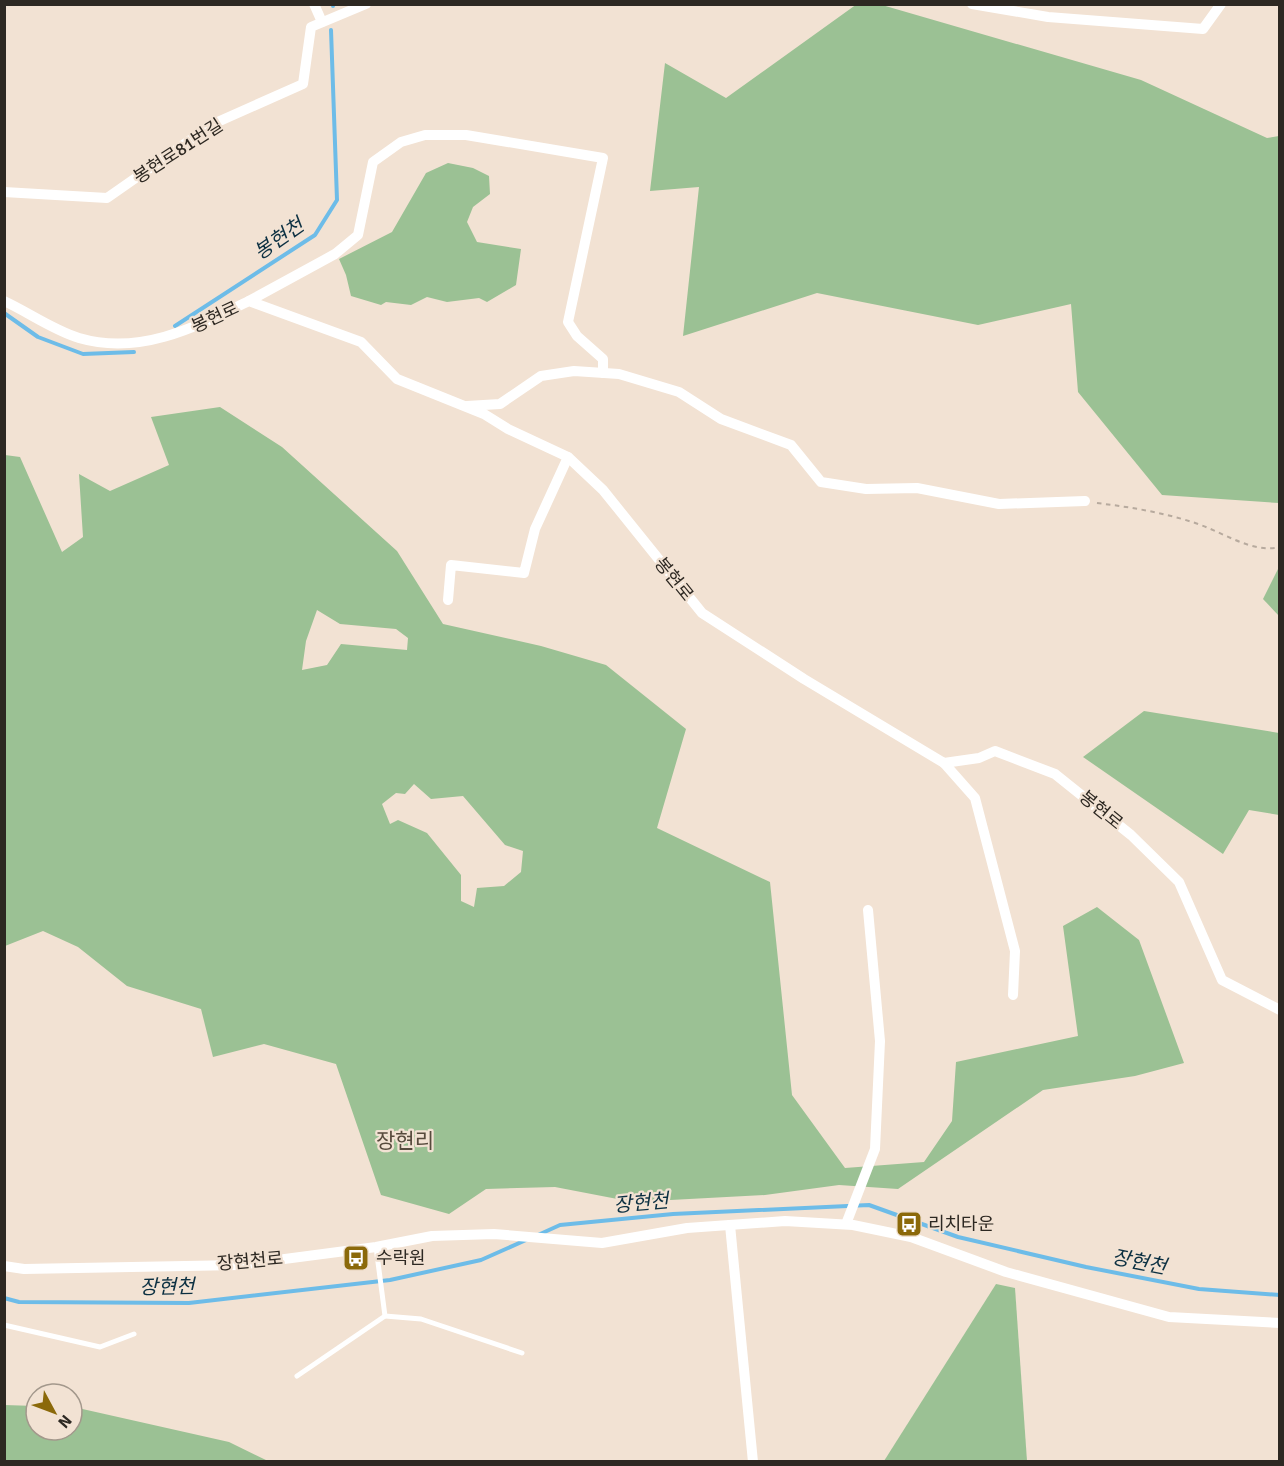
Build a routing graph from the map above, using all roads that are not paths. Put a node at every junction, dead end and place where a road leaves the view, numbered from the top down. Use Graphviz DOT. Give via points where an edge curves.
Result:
graph roads {
  1 [pos="314,4"];
  2 [pos="366,4"];
  3 [pos="972,4"];
  4 [pos="1053,4"];
  5 [pos="1221,4"];
  6 [pos="1048,17"];
  7 [pos="322,22"];
  8 [pos="4,192"];
  9 [pos="4,301"];
  10 [pos="249,302"];
  11 [pos="603,373"];
  12 [pos="461,406"];
  13 [pos="568,457"];
  14 [pos="1085,501"];
  15 [pos="448,600"];
  16 [pos="944,763"];
  17 [pos="868,910"];
  18 [pos="1013,995"];
  19 [pos="1280,1010"];
  20 [pos="848,1219"];
  21 [pos="730,1225"];
  22 [pos="376,1247"];
  23 [pos="4,1266"];
  24 [pos="385,1316"];
  25 [pos="1280,1323"];
  26 [pos="4,1325"];
  27 [pos="134,1334"];
  28 [pos="522,1353"];
  29 [pos="297,1376"];
  30 [pos="753,1461"];
  1 -- 7 [label="street"];
  2 -- 7 [label="street"];
  3 -- 6 [label="street"];
  4 -- 6 [label="street"];
  5 -- 6 [label="street" via="1203,29"];
  7 -- 8 [label="street, 봉현로81번길" via="311,27 303,84 213,124 107,198"];
  9 -- 10 [label="street, 봉현로" via="78,338 117,344 182,333"];
  10 -- 11 [label="street" via="335,254 357,235 373,162 401,142 425,135 466,135 603,158 568,322 577,336 603,359"];
  10 -- 12 [label="street, 봉현로" via="361,342 398,379"];
  11 -- 12 [label="street" via="574,370 541,376 500,404"];
  11 -- 14 [label="street" via="679,392 721,419 791,445 821,483 866,489 917,488 999,504"];
  12 -- 13 [label="street, 봉현로"];
  13 -- 15 [label="street" via="535,529 524,573 451,565"];
  13 -- 16 [label="street, 봉현로" via="603,490 702,613"];
  16 -- 18 [label="street" via="975,798 1015,951"];
  16 -- 19 [label="street, 봉현로" via="979,758 995,751 1055,774 1131,835 1179,882 1222,980"];
  17 -- 20 [label="street" via="880,1041 875,1149"];
  20 -- 21 [label="street, 장현천로"];
  20 -- 25 [label="street, 장현천로" via="1006,1272 1169,1317"];
  21 -- 22 [label="street, 장현천로" via="687,1228 602,1243 494,1234 432,1236"];
  21 -- 30 [label="street"];
  22 -- 23 [label="street, 장현천로" via="239,1264 24,1269"];
  22 -- 24 [label="lane"];
  24 -- 28 [label="lane" via="421,1319"];
  24 -- 29 [label="lane"];
  26 -- 27 [label="lane" via="100,1347"];
}
